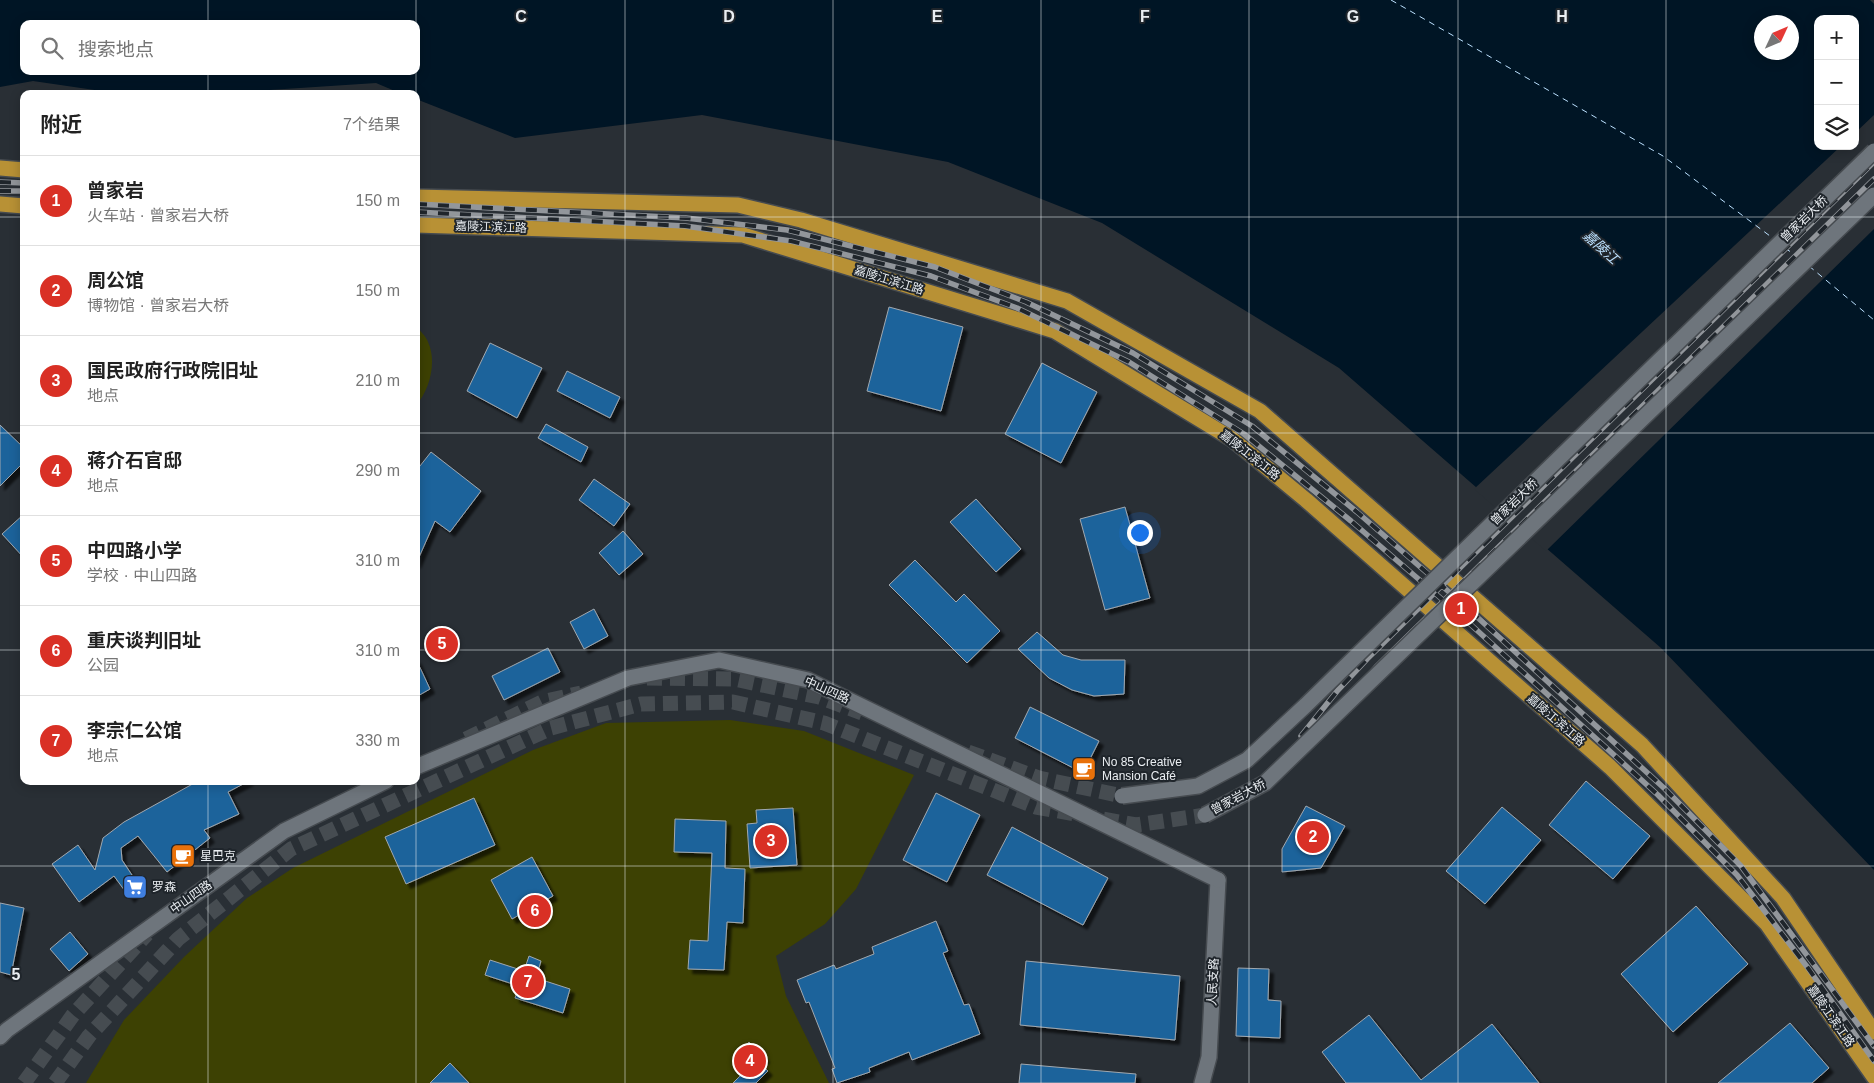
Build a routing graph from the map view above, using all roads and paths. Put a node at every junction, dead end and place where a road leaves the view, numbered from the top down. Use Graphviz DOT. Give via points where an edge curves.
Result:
graph roads {
  1 [pos="1874,151"];
  2 [pos="0,168"];
  3 [pos="20,170"];
  4 [pos="1874,195"];
  5 [pos="420,197"];
  6 [pos="0,204"];
  7 [pos="20,206"];
  8 [pos="420,225"];
  9 [pos="420,764"];
  10 [pos="378,785"];
  11 [pos="1122,796"];
  12 [pos="1205,815"];
  13 [pos="1218,880"];
  14 [pos="1874,1032"];
  15 [pos="2,1033"];
  16 [pos="1874,1077"];
  17 [pos="1202,1083"];
  1 -- 11 [label="main road, 曾家岩大桥, bridge" via="1247,760 1198,786"];
  2 -- 3 [label="main road"];
  4 -- 12 [label="main road, 曾家岩大桥, bridge" via="1265,783"];
  5 -- 14 [label="main road, 嘉陵江滨江路" via="738,205 801,220 1067,302 1252,406 1349,487 1642,745 1783,898"];
  6 -- 7 [label="main road"];
  8 -- 16 [label="main road, 嘉陵江滨江路" via="743,235 1055,332 1232,439 1314,506 1610,767 1766,924"];
  9 -- 13 [label="main road, 中山四路" via="628,678 719,660 808,680"];
  10 -- 15 [label="main road, 中山四路" via="284,831"];
  13 -- 17 [label="main road, 人民支路" via="1209,1057"];
}
